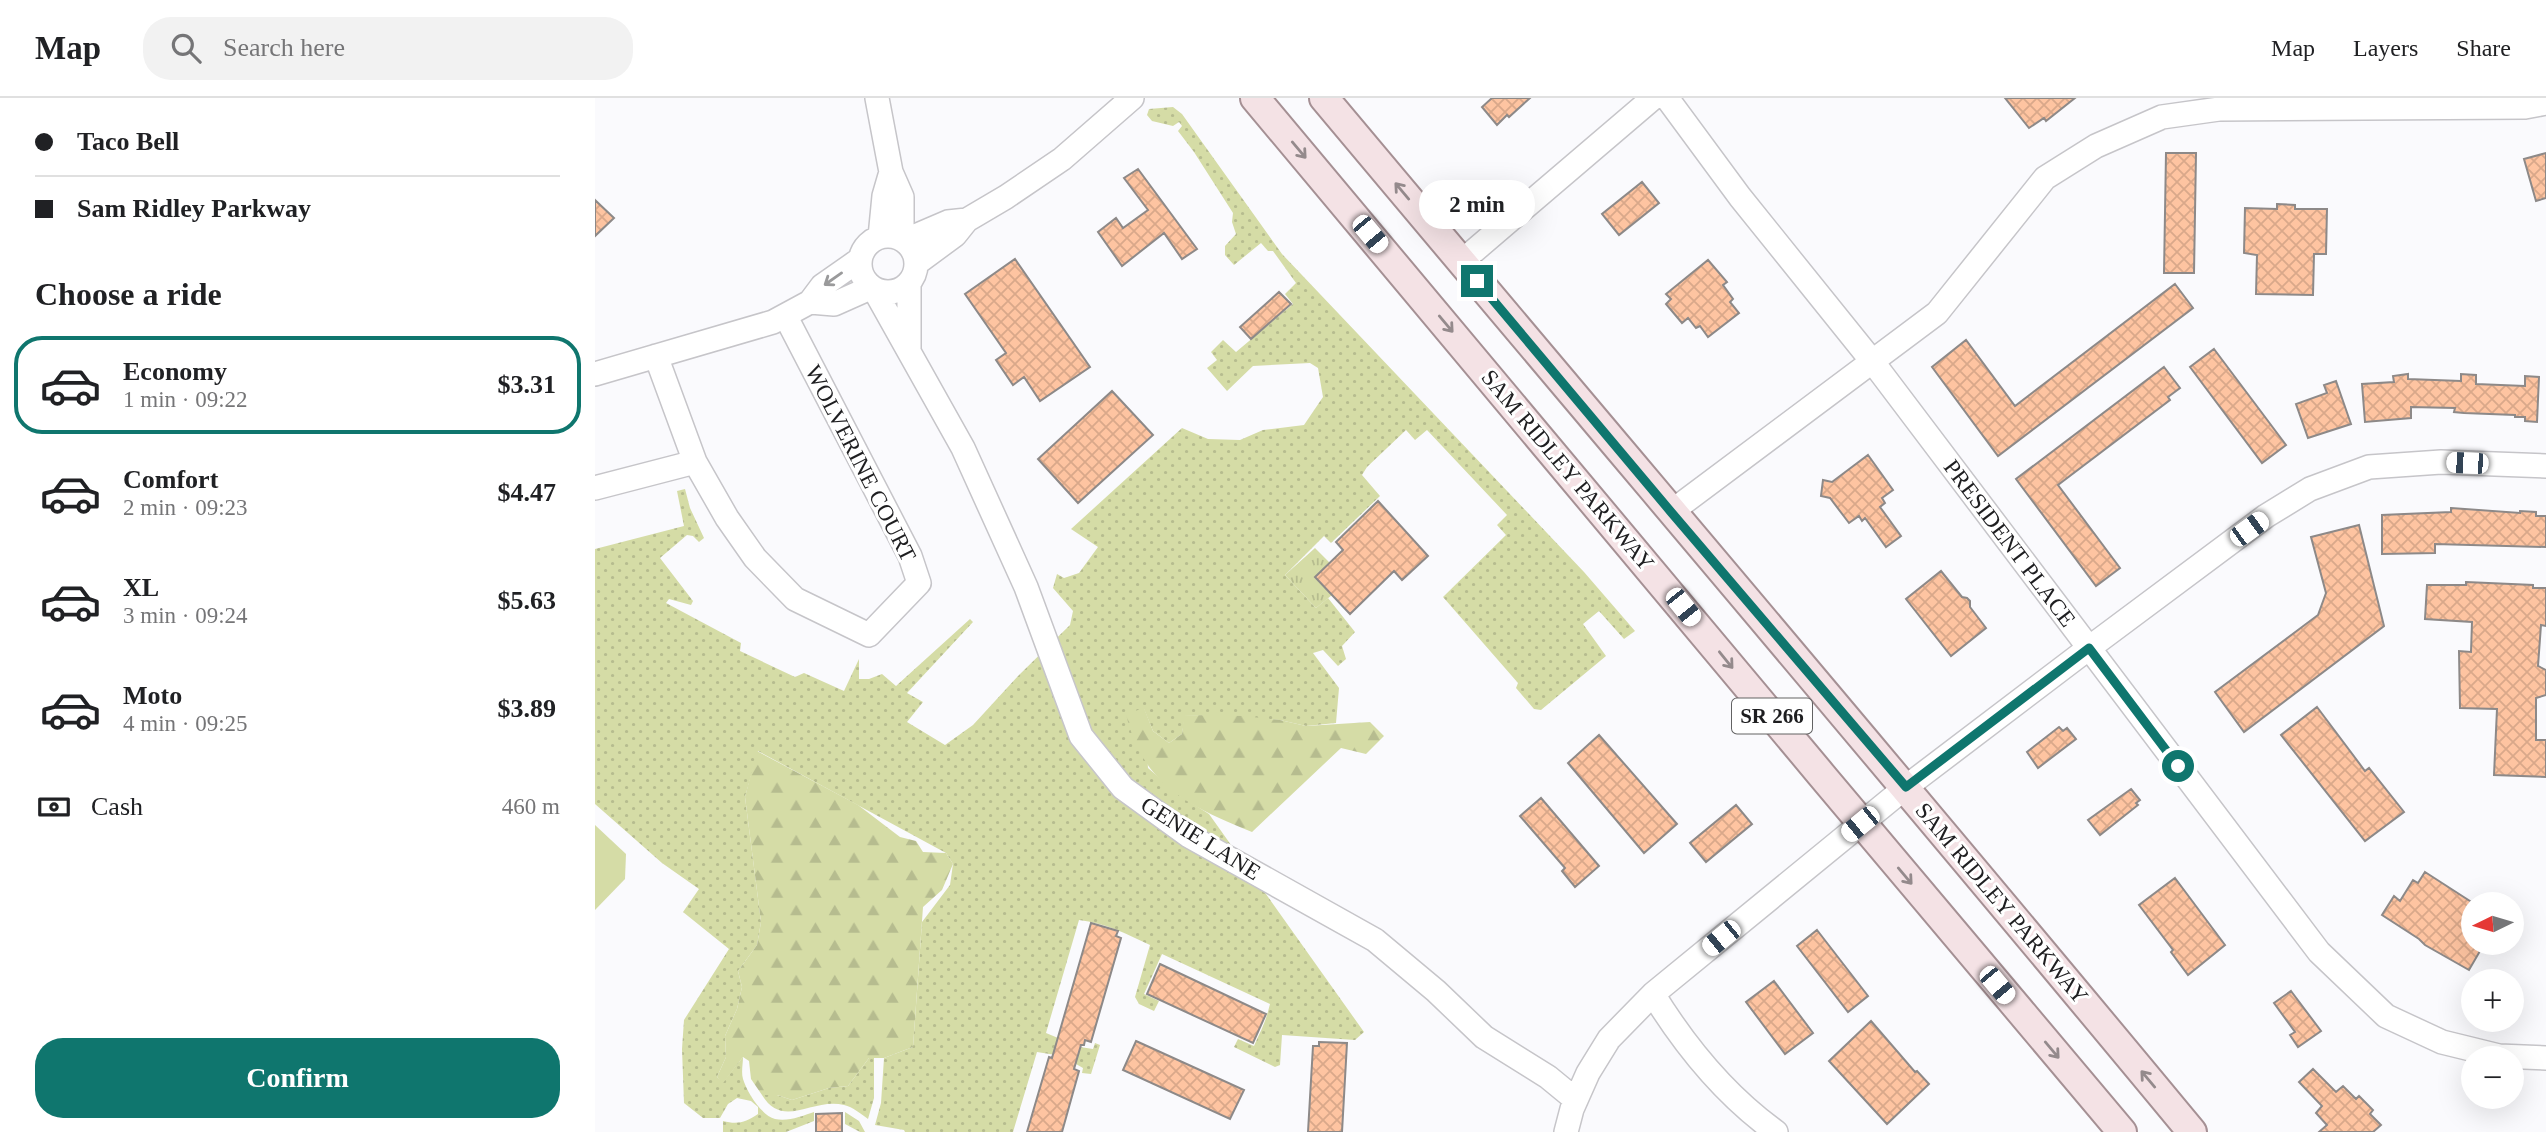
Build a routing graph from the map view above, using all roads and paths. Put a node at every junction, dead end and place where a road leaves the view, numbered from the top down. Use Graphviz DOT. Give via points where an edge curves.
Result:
graph roads {
  1 [pos="877,98"];
  2 [pos="1132,98"];
  3 [pos="1255,98"];
  4 [pos="1324,98"];
  5 [pos="1653,98"];
  6 [pos="1667,98"];
  7 [pos="2546,103"];
  8 [pos="967,220"];
  9 [pos="896,238"];
  10 [pos="859,260"];
  11 [pos="1461,262"];
  12 [pos="913,273"];
  13 [pos="873,289"];
  14 [pos="810,302"];
  15 [pos="786,317"];
  16 [pos="909,348"];
  17 [pos="656,356"];
  18 [pos="1872,361"];
  19 [pos="595,374"];
  20 [pos="695,462"];
  21 [pos="2546,466"];
  22 [pos="595,488"];
  23 [pos="1671,512"];
  24 [pos="2089,648"];
  25 [pos="1906,787"];
  26 [pos="1860,824"];
  27 [pos="1653,994"];
  28 [pos="2546,1058"];
  29 [pos="2082,1085"];
  30 [pos="1576,1100"];
  31 [pos="1566,1132"];
  32 [pos="1776,1132"];
  33 [pos="2113,1132"];
  34 [pos="2122,1132"];
  35 [pos="2192,1132"];
  1 -- 9 [label="street" via="891,172 902,197"];
  2 -- 8 [label="street" via="1062,159"];
  3 -- 26 [label="main road, SAM RIDLEY PARKWAY / SR 266, one-way"];
  11 -- 4 [label="main road, SAM RIDLEY PARKWAY / SR 266, one-way"];
  5 -- 11 [label="street"];
  6 -- 18 [label="street, PRESIDENT PLACE"];
  7 -- 18 [label="street" via="2525,107 2219,109 2162,117 2096,146 2045,178 1937,313"];
  8 -- 9 [label="street"];
  8 -- 12 [label="street"];
  9 -- 10 [label="street" via="863,251"];
  9 -- 12 [label="street" via="915,253"];
  10 -- 13 [label="street" via="861,274"];
  10 -- 14 [label="street, one-way" via="822,286"];
  11 -- 23 [label="main road, SAM RIDLEY PARKWAY / SR 266"];
  12 -- 13 [label="street" via="895,291"];
  12 -- 16 [label="street, GENIE LANE"];
  13 -- 14 [label="street" via="834,304"];
  13 -- 16 [label="street, GENIE LANE"];
  14 -- 15 [label="street"];
  15 -- 17 [label="street"];
  15 -- 20 [label="street, WOLVERINE COURT" via="910,556 919,583 869,635 795,599 755,558"];
  16 -- 30 [label="street, GENIE LANE" via="963,448 1026,587 1081,736 1123,788 1189,836 1375,940 1484,1037"];
  17 -- 19 [label="street"];
  17 -- 20 [label="street, WOLVERINE COURT"];
  18 -- 23 [label="street"];
  18 -- 24 [label="street, PRESIDENT PLACE"];
  20 -- 22 [label="street"];
  21 -- 24 [label="street" via="2441,462 2369,467 2310,489 2266,516"];
  23 -- 25 [label="main road, SAM RIDLEY PARKWAY / SR 266"];
  24 -- 25 [label="street"];
  24 -- 28 [label="street, PRESIDENT PLACE" via="2319,952 2386,1016 2442,1042 2499,1056"];
  25 -- 26 [label="street"];
  35 -- 25 [label="main road, SAM RIDLEY PARKWAY / SR 266, one-way"];
  26 -- 27 [label="street"];
  26 -- 29 [label="main road, SAM RIDLEY PARKWAY / SR 266, one-way"];
  27 -- 30 [label="street" via="1609,1039"];
  27 -- 32 [label="street" via="1725,1088"];
  29 -- 33 [label="main road"];
  29 -- 34 [label="main road, SAM RIDLEY PARKWAY / SR 266"];
  30 -- 31 [label="street"];
}
